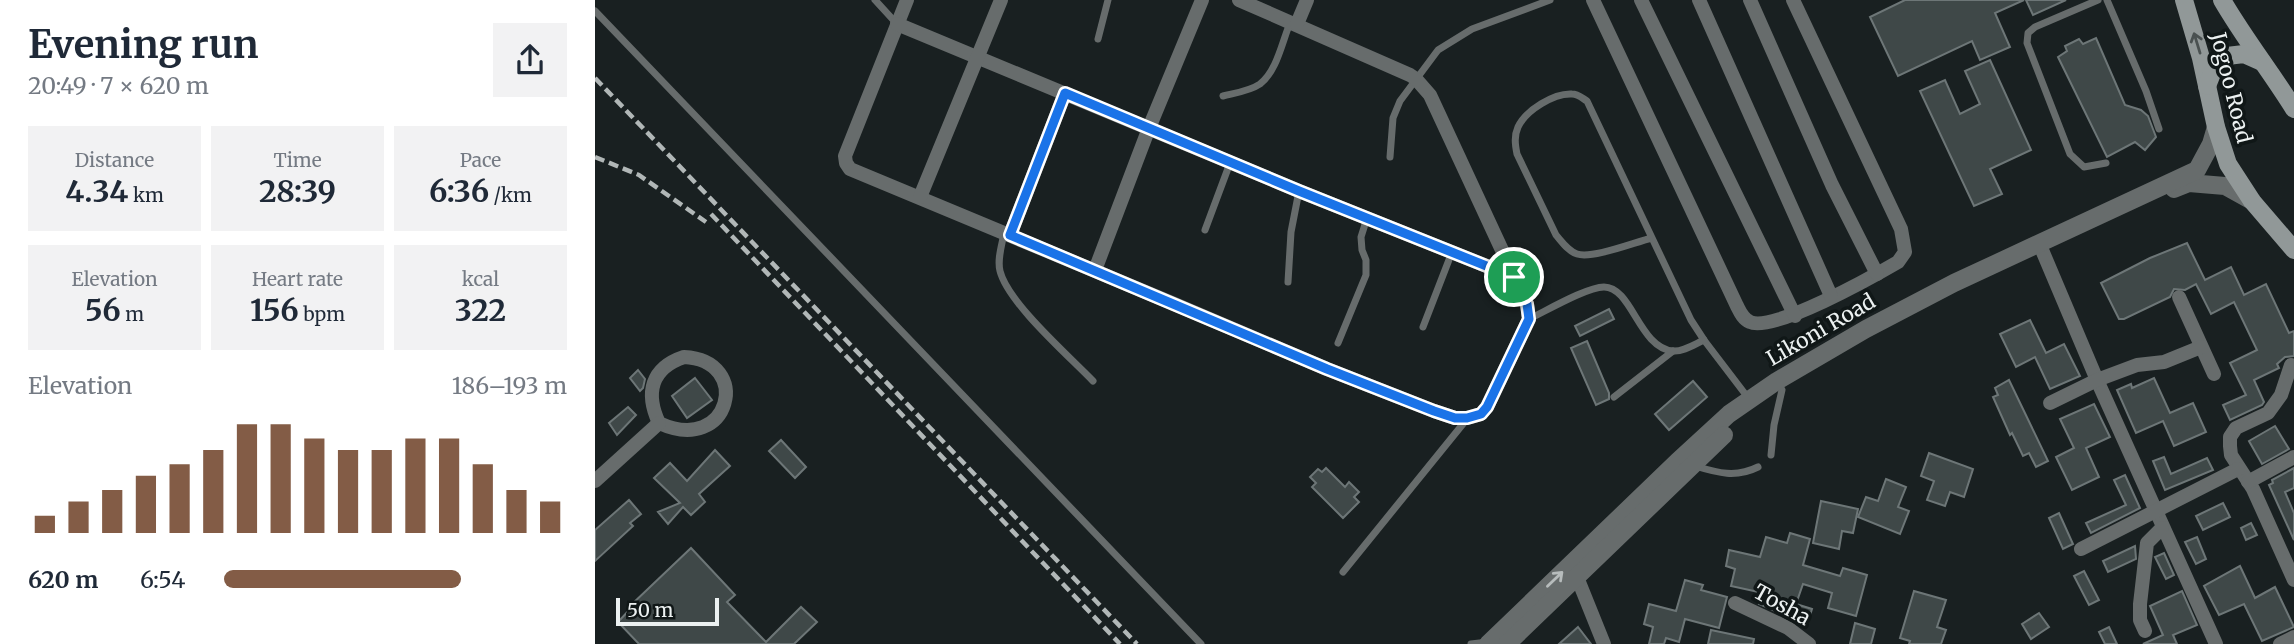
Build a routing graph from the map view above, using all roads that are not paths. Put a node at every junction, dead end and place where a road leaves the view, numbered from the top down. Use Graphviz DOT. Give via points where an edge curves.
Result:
graph roads {
  1 [pos="876,0"];
  2 [pos="907,0"];
  3 [pos="1001,0"];
  4 [pos="1108,0"];
  5 [pos="1202,0"];
  6 [pos="1239,0"];
  7 [pos="1307,0"];
  8 [pos="1550,0"];
  9 [pos="1593,0"];
  10 [pos="1641,0"];
  11 [pos="1699,0"];
  12 [pos="1750,0"];
  13 [pos="1793,0"];
  14 [pos="2098,0"];
  15 [pos="2107,0"];
  16 [pos="2183,0"];
  17 [pos="2222,0"];
  18 [pos="595,10"];
  19 [pos="1294,23"];
  20 [pos="897,24"];
  21 [pos="1098,39"];
  22 [pos="977,57"];
  23 [pos="2264,63"];
  24 [pos="1416,79"];
  25 [pos="2207,86"];
  26 [pos="1065,93"];
  27 [pos="1223,96"];
  28 [pos="2294,109"];
  29 [pos="2216,127"];
  30 [pos="1149,128"];
  31 [pos="2159,129"];
  32 [pos="1390,157"];
  33 [pos="1230,162"];
  34 [pos="2106,163"];
  35 [pos="1299,191"];
  36 [pos="920,197"];
  37 [pos="2252,201"];
  38 [pos="1367,218"];
  39 [pos="1205,230"];
  40 [pos="1007,234"];
  41 [pos="2286,235"];
  42 [pos="1652,238"];
  43 [pos="2042,250"];
  44 [pos="2294,250"];
  45 [pos="1452,252"];
  46 [pos="1095,270"];
  47 [pos="1877,274"];
  48 [pos="1514,277"];
  49 [pos="1288,282"];
  50 [pos="1832,296"];
  51 [pos="2179,297"];
  52 [pos="1795,316"];
  53 [pos="1529,319"];
  54 [pos="1423,327"];
  55 [pos="1704,340"];
  56 [pos="1338,343"];
  57 [pos="2201,346"];
  58 [pos="1673,351"];
  59 [pos="2291,365"];
  60 [pos="2214,374"];
  61 [pos="2097,380"];
  62 [pos="1093,381"];
  63 [pos="1782,390"];
  64 [pos="1614,397"];
  65 [pos="1750,400"];
  66 [pos="2050,403"];
  67 [pos="1467,418"];
  68 [pos="659,423"];
  69 [pos="1771,455"];
  70 [pos="2294,457"];
  71 [pos="1692,465"];
  72 [pos="1758,467"];
  73 [pos="2238,468"];
  74 [pos="595,481"];
  75 [pos="2248,482"];
  76 [pos="2155,512"];
  77 [pos="2162,528"];
  78 [pos="2081,549"];
  79 [pos="2289,556"];
  80 [pos="1343,572"];
  81 [pos="1577,577"];
  82 [pos="2294,580"];
  83 [pos="1735,603"];
  84 [pos="1517,625"];
  85 [pos="2145,631"];
  86 [pos="2294,637"];
  87 [pos="1495,643"];
  88 [pos="1201,644"];
  89 [pos="1471,644"];
  90 [pos="1604,644"];
  91 [pos="1809,644"];
  92 [pos="2216,644"];
  93 [pos="2280,644"];
  1 -- 20 [label="lane"];
  2 -- 20 [label="street"];
  3 -- 22 [label="street"];
  4 -- 21 [label="lane"];
  5 -- 30 [label="street"];
  6 -- 19 [label="street"];
  7 -- 19 [label="street"];
  8 -- 24 [label="lane" via="1454,38 1438,50"];
  9 -- 52 [label="street" via="1741,313 1757,324"];
  10 -- 52 [label="street"];
  11 -- 50 [label="street"];
  12 -- 47 [label="street"];
  13 -- 47 [label="street" via="1901,229 1905,252 1898,262"];
  14 -- 34 [label="lane" via="2035,27 2028,33 2027,43 2070,154 2084,167"];
  15 -- 31 [label="lane"];
  25 -- 16 [label="main road, Jogoo Road, one-way"];
  17 -- 23 [label="main road, Jogoo Road"];
  18 -- 88 [label="lane"];
  19 -- 24 [label="street"];
  19 -- 27 [label="lane" via="1267,77 1249,89"];
  20 -- 22 [label="street"];
  20 -- 36 [label="street" via="845,163"];
  22 -- 26 [label="street"];
  22 -- 36 [label="street"];
  23 -- 25 [label="main road" via="2244,54 2227,56"];
  23 -- 28 [label="main road, Jogoo Road"];
  24 -- 32 [label="lane" via="1394,118"];
  24 -- 48 [label="street" via="1435,104"];
  25 -- 29 [label="main road, Jogoo Road"];
  26 -- 30 [label="street"];
  26 -- 40 [label="street"];
  29 -- 37 [label="main road, Jogoo Road" via="2228,164"];
  29 -- 65 [label="street, Likoni Road" via="2197,170 1943,289 1815,357"];
  30 -- 33 [label="street"];
  30 -- 46 [label="street"];
  33 -- 35 [label="street"];
  33 -- 39 [label="lane"];
  35 -- 38 [label="street"];
  35 -- 49 [label="lane"];
  36 -- 40 [label="street"];
  37 -- 41 [label="main road, Jogoo Road"];
  37 -- 43 [label="street, Likoni Road" via="2225,186 2189,183"];
  38 -- 45 [label="street"];
  38 -- 56 [label="lane" via="1361,237 1366,275"];
  40 -- 46 [label="street"];
  40 -- 62 [label="lane" via="999,262 1007,287"];
  41 -- 44 [label="main road, Jogoo Road"];
  42 -- 42 [label="lane" via="1591,254 1577,254 1566,247 1517,154 1518,126 1527,113 1571,93 1587,101"];
  42 -- 55 [label="lane"];
  43 -- 61 [label="street"];
  43 -- 63 [label="street, Likoni Road" via="1862,338"];
  45 -- 48 [label="street"];
  45 -- 54 [label="lane"];
  46 -- 67 [label="street" via="1327,369 1434,411"];
  47 -- 50 [label="street"];
  48 -- 53 [label="street"];
  50 -- 52 [label="street"];
  51 -- 57 [label="street"];
  53 -- 58 [label="lane" via="1590,290 1613,289 1651,339"];
  53 -- 67 [label="street" via="1487,407"];
  55 -- 58 [label="lane"];
  55 -- 65 [label="lane"];
  57 -- 60 [label="street"];
  57 -- 61 [label="street" via="2164,362 2137,365"];
  58 -- 64 [label="lane"];
  59 -- 73 [label="street" via="2281,395 2268,413 2235,428 2230,437 2231,455"];
  61 -- 66 [label="street"];
  61 -- 76 [label="street"];
  63 -- 69 [label="lane"];
  63 -- 71 [label="street, Likoni Road" via="1738,421"];
  84 -- 65 [label="street, Likoni Road, one-way" via="1678,461"];
  67 -- 80 [label="lane"];
  68 -- 68 [label="street" via="652,395 660,370 684,357 710,363 725,385 726,399 713,422 687,431"];
  68 -- 74 [label="street"];
  70 -- 75 [label="street"];
  71 -- 72 [label="lane" via="1721,474 1745,474"];
  71 -- 81 [label="street, Likoni Road"];
  73 -- 75 [label="street"];
  73 -- 76 [label="street"];
  75 -- 79 [label="street"];
  76 -- 77 [label="street"];
  76 -- 78 [label="street"];
  77 -- 85 [label="street" via="2147,543 2140,604"];
  77 -- 92 [label="street"];
  79 -- 82 [label="street"];
  81 -- 84 [label="street, Likoni Road"];
  81 -- 90 [label="street"];
  83 -- 91 [label="street, Tosha" via="1781,624"];
  84 -- 87 [label="street, Likoni Road"];
  86 -- 93 [label="street"];
  87 -- 89 [label="lane"];
}
